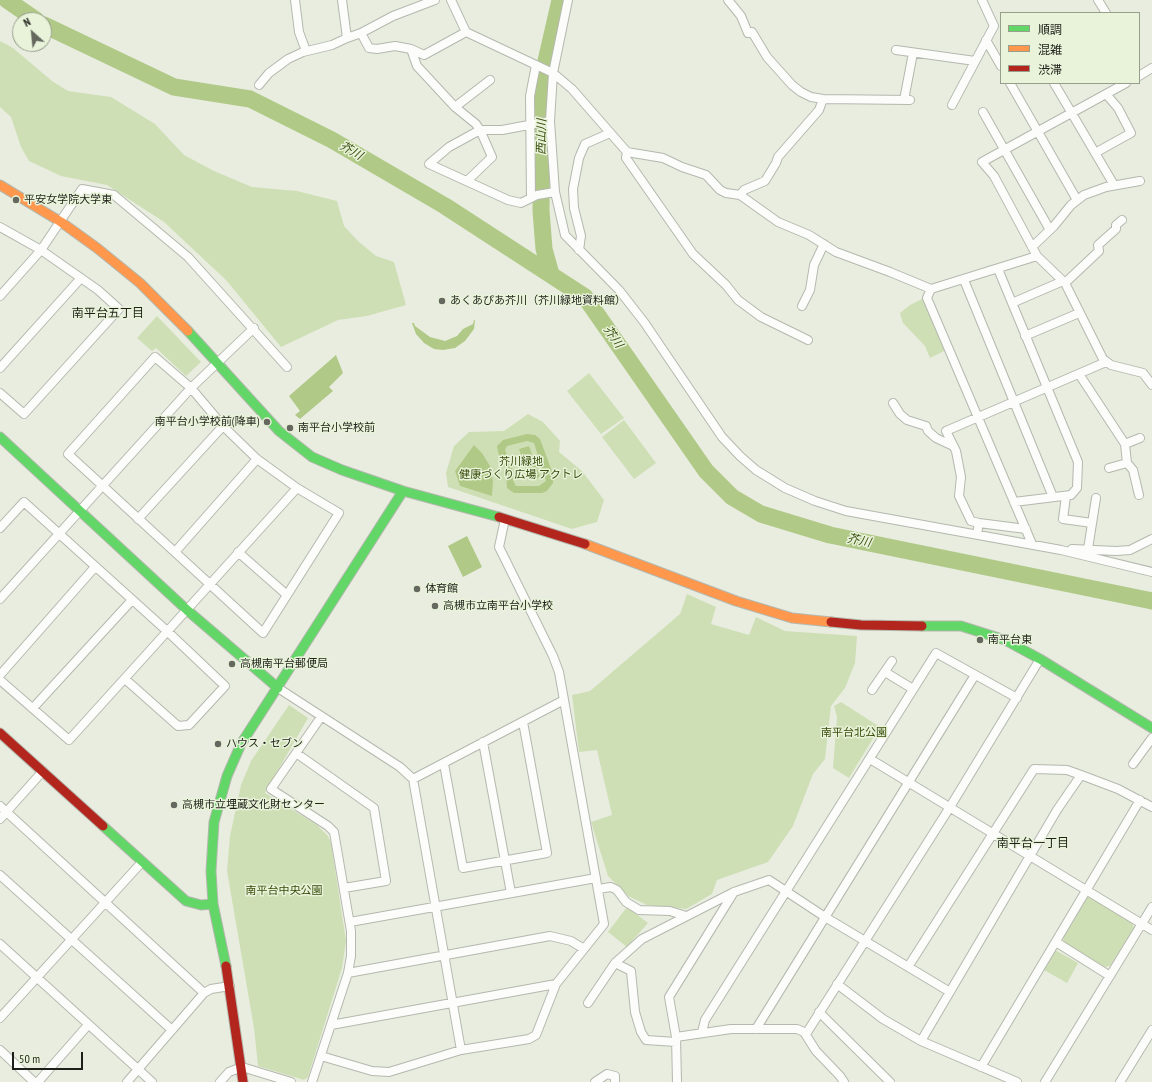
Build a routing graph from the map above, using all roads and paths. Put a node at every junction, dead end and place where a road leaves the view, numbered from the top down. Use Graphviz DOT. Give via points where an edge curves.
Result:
graph roads {
  1 [pos="295,0"];
  2 [pos="342,0"];
  3 [pos="435,0"];
  4 [pos="451,0"];
  5 [pos="568,0"];
  6 [pos="728,0"];
  7 [pos="982,0"];
  8 [pos="1098,0"];
  9 [pos="1105,12"];
  10 [pos="998,28"];
  11 [pos="466,32"];
  12 [pos="361,34"];
  13 [pos="347,38"];
  14 [pos="986,40"];
  15 [pos="411,49"];
  16 [pos="896,50"];
  17 [pos="306,51"];
  18 [pos="913,53"];
  19 [pos="975,61"];
  20 [pos="1000,64"];
  21 [pos="536,65"];
  22 [pos="1152,68"];
  23 [pos="552,72"];
  24 [pos="1140,75"];
  25 [pos="490,80"];
  26 [pos="1011,84"];
  27 [pos="1055,84"];
  28 [pos="1106,84"];
  29 [pos="1124,84"];
  30 [pos="259,85"];
  31 [pos="1109,92"];
  32 [pos="823,99"];
  33 [pos="952,105"];
  34 [pos="455,107"];
  35 [pos="983,112"];
  36 [pos="1072,113"];
  37 [pos="550,121"];
  38 [pos="530,124"];
  39 [pos="480,130"];
  40 [pos="1037,131"];
  41 [pos="610,133"];
  42 [pos="1005,149"];
  43 [pos="627,152"];
  44 [pos="1095,153"];
  45 [pos="468,180"];
  46 [pos="1140,181"];
  47 [pos="0,185"];
  48 [pos="1114,185"];
  49 [pos="553,192"];
  50 [pos="740,195"];
  51 [pos="534,196"];
  52 [pos="1077,200"];
  53 [pos="1122,220"];
  54 [pos="61,222"];
  55 [pos="0,226"];
  56 [pos="1050,230"];
  57 [pos="824,244"];
  58 [pos="1032,247"];
  59 [pos="41,250"];
  60 [pos="579,250"];
  61 [pos="1037,256"];
  62 [pos="998,269"];
  63 [pos="81,278"];
  64 [pos="964,280"];
  65 [pos="1064,282"];
  66 [pos="932,289"];
  67 [pos="0,296"];
  68 [pos="1012,303"];
  69 [pos="802,306"];
  70 [pos="1079,313"];
  71 [pos="254,328"];
  72 [pos="1025,336"];
  73 [pos="808,340"];
  74 [pos="216,362"];
  75 [pos="1106,362"];
  76 [pos="287,367"];
  77 [pos="0,368"];
  78 [pos="1079,374"];
  79 [pos="1152,385"];
  80 [pos="191,388"];
  81 [pos="1047,388"];
  82 [pos="0,393"];
  83 [pos="1014,402"];
  84 [pos="893,404"];
  85 [pos="978,418"];
  86 [pos="224,426"];
  87 [pos="0,437"];
  88 [pos="1140,438"];
  89 [pos="1125,444"];
  90 [pos="953,446"];
  91 [pos="257,459"];
  92 [pos="1127,463"];
  93 [pos="1109,468"];
  94 [pos="101,486"];
  95 [pos="296,488"];
  96 [pos="403,491"];
  97 [pos="1139,495"];
  98 [pos="1066,496"];
  99 [pos="1053,497"];
  100 [pos="1096,498"];
  101 [pos="1014,502"];
  102 [pos="80,510"];
  103 [pos="138,519"];
  104 [pos="505,519"];
  105 [pos="979,523"];
  106 [pos="1092,523"];
  107 [pos="0,528"];
  108 [pos="1026,529"];
  109 [pos="58,534"];
  110 [pos="977,534"];
  111 [pos="1152,538"];
  112 [pos="1032,544"];
  113 [pos="1088,549"];
  114 [pos="1061,550"];
  115 [pos="175,552"];
  116 [pos="238,552"];
  117 [pos="96,567"];
  118 [pos="1152,572"];
  119 [pos="210,584"];
  120 [pos="287,595"];
  121 [pos="0,599"];
  122 [pos="132,600"];
  123 [pos="187,610"];
  124 [pos="167,631"];
  125 [pos="1040,659"];
  126 [pos="892,661"];
  127 [pos="885,672"];
  128 [pos="0,675"];
  129 [pos="975,675"];
  130 [pos="125,679"];
  131 [pos="0,680"];
  132 [pos="278,688"];
  133 [pos="913,689"];
  134 [pos="872,690"];
  135 [pos="1017,698"];
  136 [pos="564,700"];
  137 [pos="33,708"];
  138 [pos="321,717"];
  139 [pos="523,722"];
  140 [pos="1152,728"];
  141 [pos="0,733"];
  142 [pos="1152,738"];
  143 [pos="483,742"];
  144 [pos="296,753"];
  145 [pos="870,759"];
  146 [pos="444,764"];
  147 [pos="1133,764"];
  148 [pos="43,771"];
  149 [pos="1081,775"];
  150 [pos="413,779"];
  151 [pos="909,784"];
  152 [pos="1140,800"];
  153 [pos="950,807"];
  154 [pos="1152,807"];
  155 [pos="3,809"];
  156 [pos="0,819"];
  157 [pos="993,834"];
  158 [pos="1030,858"];
  159 [pos="505,860"];
  160 [pos="142,862"];
  161 [pos="0,875"];
  162 [pos="596,878"];
  163 [pos="344,888"];
  164 [pos="598,889"];
  165 [pos="1087,890"];
  166 [pos="734,892"];
  167 [pos="511,893"];
  168 [pos="786,893"];
  169 [pos="106,903"];
  170 [pos="214,904"];
  171 [pos="436,907"];
  172 [pos="1152,907"];
  173 [pos="686,916"];
  174 [pos="825,918"];
  175 [pos="350,922"];
  176 [pos="1143,925"];
  177 [pos="1152,930"];
  178 [pos="72,940"];
  179 [pos="865,942"];
  180 [pos="1056,942"];
  181 [pos="0,944"];
  182 [pos="584,949"];
  183 [pos="444,955"];
  184 [pos="615,963"];
  185 [pos="908,968"];
  186 [pos="348,973"];
  187 [pos="1110,976"];
  188 [pos="37,978"];
  189 [pos="556,984"];
  190 [pos="837,984"];
  191 [pos="230,986"];
  192 [pos="950,992"];
  193 [pos="204,993"];
  194 [pos="453,1003"];
  195 [pos="588,1003"];
  196 [pos="819,1012"];
  197 [pos="0,1018"];
  198 [pos="88,1025"];
  199 [pos="331,1025"];
  200 [pos="756,1029"];
  201 [pos="172,1030"];
  202 [pos="1152,1030"];
  203 [pos="702,1032"];
  204 [pos="806,1034"];
  205 [pos="676,1040"];
  206 [pos="921,1041"];
  207 [pos="0,1050"];
  208 [pos="461,1050"];
  209 [pos="321,1056"];
  210 [pos="242,1067"];
  211 [pos="981,1067"];
  212 [pos="138,1070"];
  213 [pos="34,1082"];
  214 [pos="38,1082"];
  215 [pos="127,1082"];
  216 [pos="152,1082"];
  217 [pos="220,1082"];
  218 [pos="243,1082"];
  219 [pos="291,1082"];
  220 [pos="312,1082"];
  221 [pos="596,1082"];
  222 [pos="615,1082"];
  223 [pos="677,1082"];
  224 [pos="844,1082"];
  225 [pos="890,1082"];
  226 [pos="1017,1082"];
  227 [pos="1045,1082"];
  228 [pos="1120,1082"];
  1 -- 17 [label="street" via="299,32"];
  2 -- 13 [label="street"];
  3 -- 12 [label="street" via="393,16"];
  4 -- 11 [label="street"];
  5 -- 23 [label="street"];
  6 -- 32 [label="street" via="741,16 748,33 752,32 767,57 792,85 811,97"];
  7 -- 10 [label="street"];
  8 -- 9 [label="street"];
  10 -- 14 [label="street"];
  11 -- 15 [label="street" via="424,56"];
  11 -- 21 [label="street"];
  12 -- 13 [label="street"];
  12 -- 15 [label="street" via="369,48 395,46"];
  13 -- 17 [label="street" via="332,45"];
  14 -- 19 [label="street"];
  14 -- 20 [label="street"];
  15 -- 34 [label="street" via="417,66"];
  16 -- 18 [label="street"];
  17 -- 30 [label="street" via="277,66"];
  18 -- 19 [label="street"];
  18 -- 32 [label="street" via="907,100"];
  19 -- 33 [label="street"];
  21 -- 23 [label="street"];
  21 -- 38 [label="street" via="530,96"];
  22 -- 24 [label="street"];
  23 -- 37 [label="street"];
  23 -- 41 [label="street" via="572,89"];
  25 -- 34 [label="street"];
  26 -- 40 [label="street"];
  27 -- 36 [label="street"];
  28 -- 31 [label="street"];
  29 -- 31 [label="street"];
  31 -- 36 [label="street"];
  31 -- 44 [label="street" via="1131,133"];
  32 -- 50 [label="street" via="819,110 778,157 765,182 744,190"];
  34 -- 39 [label="street"];
  35 -- 42 [label="street"];
  36 -- 40 [label="street"];
  36 -- 44 [label="street"];
  37 -- 38 [label="street"];
  37 -- 49 [label="street"];
  38 -- 39 [label="street" via="502,130"];
  38 -- 51 [label="street"];
  39 -- 45 [label="street" via="492,157"];
  39 -- 45 [label="street" via="449,147 429,164"];
  40 -- 42 [label="street"];
  40 -- 52 [label="street"];
  41 -- 43 [label="street"];
  41 -- 60 [label="street" via="585,144 579,158 573,189 574,208 581,236"];
  42 -- 56 [label="street"];
  42 -- 58 [label="street" via="982,162 994,176"];
  43 -- 50 [label="street" via="663,158 706,175 726,193"];
  43 -- 73 [label="street" via="626,158 693,254 738,300 760,317"];
  44 -- 48 [label="street"];
  45 -- 51 [label="street" via="508,200 521,203"];
  46 -- 48 [label="street"];
  47 -- 54 [label="street"];
  48 -- 52 [label="street" via="1093,191"];
  49 -- 51 [label="street"];
  49 -- 60 [label="street" via="565,235"];
  50 -- 57 [label="street" via="778,222"];
  52 -- 56 [label="street"];
  53 -- 65 [label="street" via="1098,245 1099,251"];
  54 -- 59 [label="street"];
  54 -- 71 [label="street" via="82,189 114,195 188,257"];
  54 -- 74 [label="street" via="140,283"];
  55 -- 59 [label="street"];
  56 -- 58 [label="street"];
  57 -- 66 [label="street" via="836,252"];
  57 -- 69 [label="street" via="814,265 810,290"];
  58 -- 61 [label="street"];
  59 -- 63 [label="street"];
  59 -- 67 [label="street"];
  60 -- 110 [label="street" via="619,290 644,322 722,437 756,470 785,488 846,511"];
  61 -- 62 [label="street"];
  61 -- 65 [label="street"];
  62 -- 64 [label="street"];
  62 -- 68 [label="street"];
  63 -- 77 [label="street"];
  63 -- 82 [label="street" via="118,309 24,414"];
  64 -- 66 [label="street"];
  64 -- 83 [label="street"];
  65 -- 68 [label="street"];
  65 -- 70 [label="street"];
  66 -- 85 [label="street" via="928,298"];
  68 -- 72 [label="street"];
  70 -- 72 [label="street"];
  70 -- 75 [label="street"];
  71 -- 74 [label="street"];
  71 -- 76 [label="street"];
  72 -- 81 [label="street"];
  74 -- 80 [label="street"];
  74 -- 96 [label="street" via="279,430 312,457"];
  75 -- 78 [label="street"];
  75 -- 79 [label="street" via="1143,373"];
  78 -- 81 [label="street"];
  78 -- 89 [label="street"];
  80 -- 86 [label="street"];
  80 -- 94 [label="street"];
  80 -- 94 [label="street" via="155,357 68,454"];
  81 -- 83 [label="street"];
  81 -- 98 [label="street" via="1078,462 1077,488 1071,495"];
  83 -- 85 [label="street"];
  83 -- 99 [label="street"];
  84 -- 90 [label="street" via="907,420 926,426 942,443"];
  85 -- 90 [label="street" via="946,431"];
  85 -- 101 [label="street"];
  86 -- 91 [label="street"];
  86 -- 103 [label="street"];
  87 -- 102 [label="street"];
  88 -- 89 [label="street"];
  89 -- 92 [label="street"];
  90 -- 105 [label="street" via="961,477 959,496 971,521"];
  91 -- 95 [label="street"];
  91 -- 115 [label="street"];
  92 -- 93 [label="street"];
  92 -- 97 [label="street" via="1133,470"];
  94 -- 102 [label="street"];
  94 -- 103 [label="street"];
  95 -- 116 [label="street"];
  95 -- 120 [label="street" via="339,513"];
  96 -- 104 [label="street"];
  96 -- 132 [label="street"];
  98 -- 99 [label="street"];
  98 -- 106 [label="street" via="1063,519"];
  99 -- 101 [label="street"];
  100 -- 106 [label="street"];
  101 -- 108 [label="street"];
  102 -- 109 [label="street"];
  102 -- 123 [label="street"];
  103 -- 115 [label="street"];
  104 -- 125 [label="street" via="590,546 736,601 792,618 861,625 960,626 1003,640"];
  104 -- 136 [label="street" via="499,547 553,656"];
  105 -- 108 [label="street"];
  105 -- 110 [label="street"];
  106 -- 113 [label="street"];
  107 -- 109 [label="street" via="24,502"];
  108 -- 112 [label="street"];
  109 -- 117 [label="street"];
  109 -- 121 [label="street"];
  110 -- 112 [label="street"];
  111 -- 113 [label="street" via="1130,550"];
  112 -- 114 [label="street"];
  113 -- 114 [label="street"];
  114 -- 118 [label="street"];
  115 -- 119 [label="street"];
  116 -- 119 [label="street"];
  116 -- 120 [label="street"];
  117 -- 122 [label="street"];
  117 -- 128 [label="street"];
  119 -- 120 [label="street" via="263,633"];
  119 -- 123 [label="street"];
  122 -- 124 [label="street"];
  122 -- 137 [label="street"];
  123 -- 124 [label="street"];
  123 -- 132 [label="street"];
  124 -- 130 [label="street"];
  124 -- 130 [label="street" via="225,686 189,725 178,726"];
  125 -- 135 [label="street"];
  125 -- 140 [label="street"];
  126 -- 127 [label="street"];
  127 -- 133 [label="street"];
  127 -- 134 [label="street"];
  129 -- 133 [label="street" via="936,653"];
  129 -- 135 [label="street"];
  129 -- 151 [label="street"];
  130 -- 137 [label="street" via="68,740"];
  131 -- 137 [label="street"];
  132 -- 138 [label="street"];
  132 -- 170 [label="street" via="241,744 227,776 214,822 211,871"];
  133 -- 145 [label="street"];
  135 -- 153 [label="street"];
  136 -- 139 [label="street"];
  136 -- 162 [label="street"];
  138 -- 144 [label="street"];
  138 -- 150 [label="street" via="400,767"];
  139 -- 143 [label="street"];
  139 -- 159 [label="street" via="547,853"];
  141 -- 148 [label="street"];
  142 -- 147 [label="street"];
  143 -- 146 [label="street"];
  143 -- 159 [label="street"];
  144 -- 163 [label="street" via="272,789 334,832"];
  144 -- 163 [label="street" via="374,808 386,881"];
  145 -- 151 [label="street"];
  145 -- 168 [label="street"];
  146 -- 150 [label="street"];
  146 -- 159 [label="street" via="463,868"];
  148 -- 155 [label="street"];
  148 -- 160 [label="street"];
  149 -- 152 [label="street"];
  149 -- 157 [label="street" via="1067,770 1034,769"];
  149 -- 158 [label="street" via="1057,810"];
  150 -- 171 [label="street"];
  151 -- 153 [label="street"];
  151 -- 174 [label="street"];
  152 -- 154 [label="street"];
  152 -- 165 [label="street"];
  153 -- 157 [label="street"];
  153 -- 179 [label="street"];
  155 -- 156 [label="street"];
  155 -- 169 [label="street"];
  157 -- 158 [label="street"];
  157 -- 185 [label="street"];
  158 -- 165 [label="street"];
  158 -- 192 [label="street"];
  159 -- 167 [label="street"];
  160 -- 169 [label="street"];
  160 -- 170 [label="street" via="186,901 201,905"];
  161 -- 178 [label="street"];
  162 -- 164 [label="street"];
  162 -- 167 [label="street"];
  163 -- 175 [label="street"];
  164 -- 173 [label="street" via="611,887 617,890 626,902 639,910 670,911"];
  164 -- 182 [label="street" via="604,924"];
  165 -- 176 [label="street"];
  165 -- 180 [label="street"];
  166 -- 168 [label="street" via="769,880"];
  166 -- 173 [label="street"];
  166 -- 205 [label="street" via="669,998"];
  167 -- 171 [label="street"];
  168 -- 174 [label="street"];
  168 -- 203 [label="street" via="705,1020"];
  169 -- 178 [label="street"];
  169 -- 193 [label="street"];
  170 -- 191 [label="street"];
  171 -- 175 [label="street"];
  171 -- 183 [label="street"];
  172 -- 176 [label="street"];
  173 -- 184 [label="street" via="642,939"];
  174 -- 179 [label="street"];
  174 -- 200 [label="street"];
  175 -- 186 [label="street" via="352,948"];
  176 -- 177 [label="street"];
  176 -- 187 [label="street"];
  178 -- 188 [label="street"];
  178 -- 201 [label="street"];
  179 -- 185 [label="street"];
  179 -- 190 [label="street"];
  180 -- 187 [label="street"];
  180 -- 211 [label="street"];
  181 -- 188 [label="street"];
  182 -- 183 [label="street" via="571,941 550,936"];
  182 -- 189 [label="street"];
  183 -- 186 [label="street"];
  183 -- 194 [label="street"];
  184 -- 195 [label="street"];
  184 -- 205 [label="street" via="631,971 635,1012 646,1040"];
  185 -- 192 [label="street"];
  186 -- 199 [label="street"];
  187 -- 227 [label="street"];
  188 -- 197 [label="street"];
  188 -- 198 [label="street"];
  189 -- 194 [label="street"];
  189 -- 208 [label="street" via="536,1035 529,1039"];
  190 -- 196 [label="street"];
  190 -- 206 [label="street" via="883,1019"];
  191 -- 193 [label="street" via="210,989"];
  191 -- 210 [label="street"];
  192 -- 206 [label="street"];
  193 -- 201 [label="street"];
  194 -- 199 [label="street"];
  194 -- 208 [label="street"];
  196 -- 204 [label="street"];
  196 -- 225 [label="street"];
  198 -- 212 [label="street"];
  198 -- 214 [label="street"];
  199 -- 209 [label="street"];
  200 -- 203 [label="street"];
  200 -- 204 [label="street" via="797,1030"];
  201 -- 212 [label="street"];
  202 -- 228 [label="street"];
  203 -- 205 [label="street"];
  204 -- 224 [label="street" via="816,1051"];
  205 -- 223 [label="street"];
  206 -- 211 [label="street"];
  207 -- 213 [label="street"];
  208 -- 209 [label="street" via="385,1072 372,1071"];
  209 -- 220 [label="street"];
  210 -- 217 [label="street" via="229,1072"];
  210 -- 218 [label="street"];
  210 -- 219 [label="street"];
  211 -- 226 [label="street"];
  212 -- 215 [label="street"];
  212 -- 216 [label="street"];
  221 -- 222 [label="street" via="607,1074 615,1076"];
}
